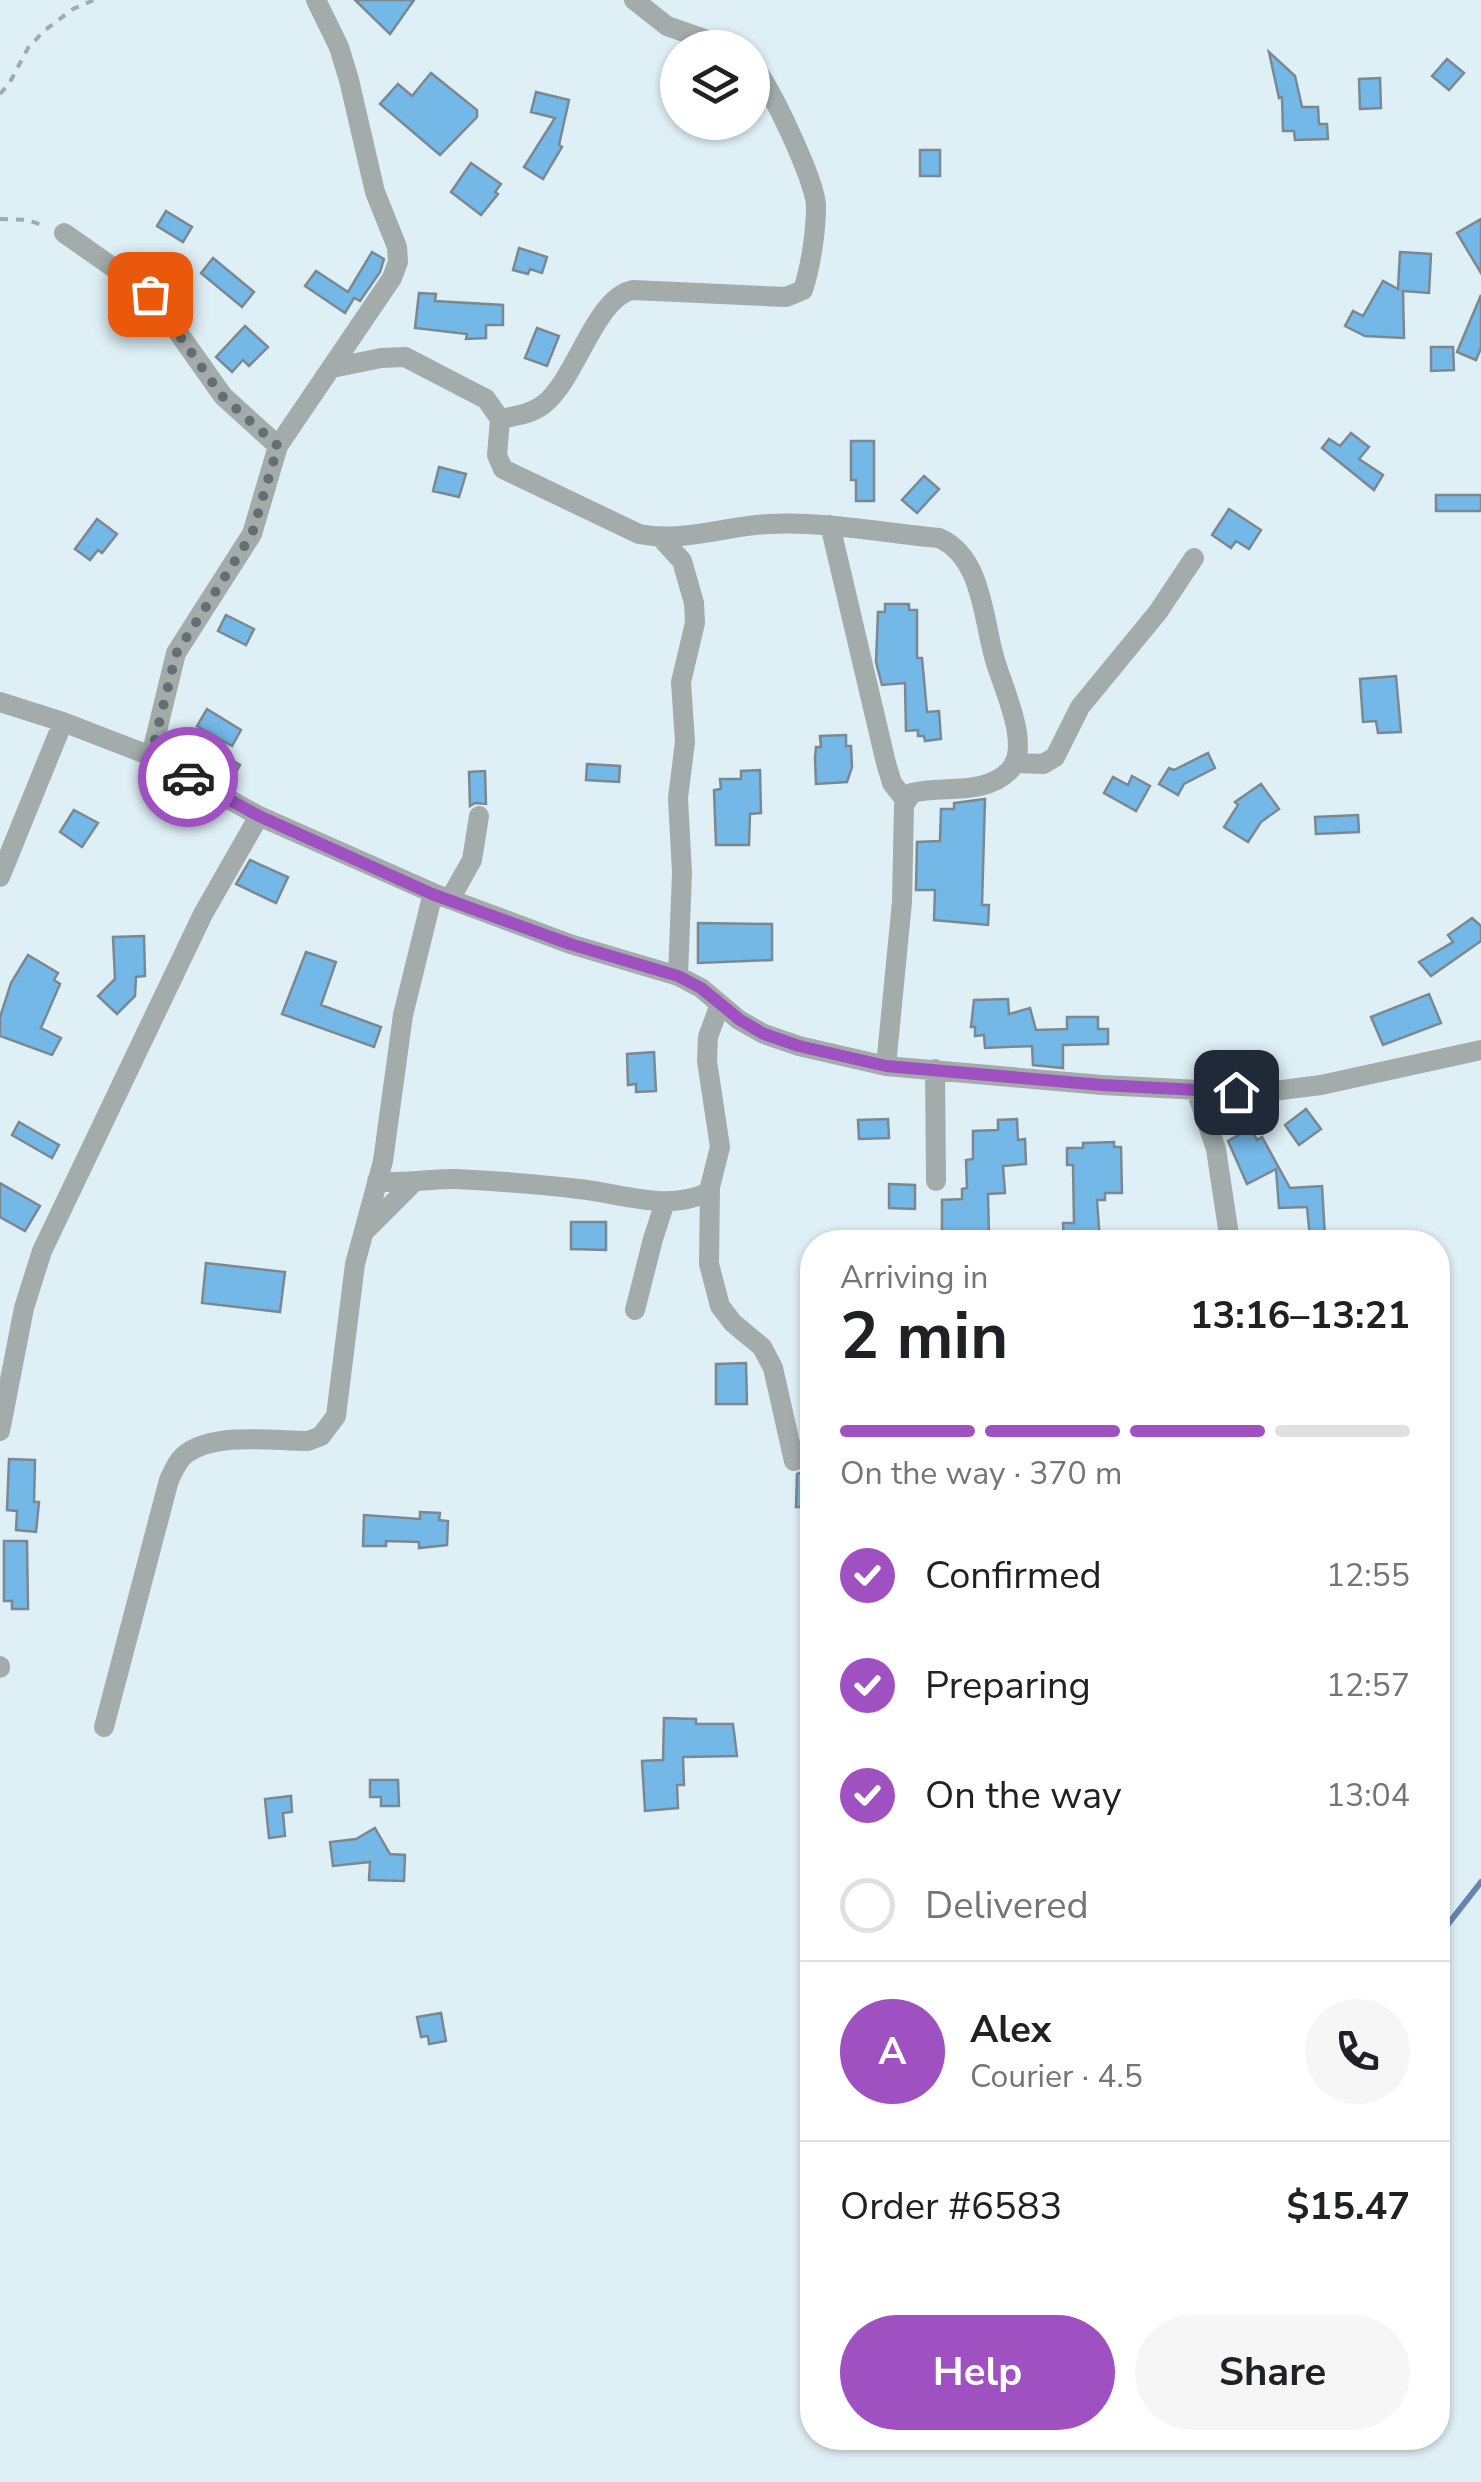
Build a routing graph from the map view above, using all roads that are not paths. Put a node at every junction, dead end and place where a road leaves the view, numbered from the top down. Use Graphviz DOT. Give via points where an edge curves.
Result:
graph roads {
  1 [pos="316,0"];
  2 [pos="634,0"];
  3 [pos="678,30"];
  4 [pos="770,94"];
  5 [pos="64,234"];
  6 [pos="332,368"];
  7 [pos="500,420"];
  8 [pos="278,446"];
  9 [pos="830,524"];
  10 [pos="662,539"];
  11 [pos="1194,558"];
  12 [pos="0,702"];
  13 [pos="63,722"];
  14 [pos="151,756"];
  15 [pos="1014,762"];
  16 [pos="906,801"];
  17 [pos="259,816"];
  18 [pos="479,816"];
  19 [pos="0,878"];
  20 [pos="441,896"];
  21 [pos="678,976"];
  22 [pos="720,1004"];
  23 [pos="1481,1050"];
  24 [pos="886,1066"];
  25 [pos="935,1070"];
  26 [pos="1196,1090"];
  27 [pos="378,1181"];
  28 [pos="936,1181"];
  29 [pos="412,1184"];
  30 [pos="709,1192"];
  31 [pos="666,1202"];
  32 [pos="1223,1230"];
  33 [pos="364,1233"];
  34 [pos="636,1310"];
  35 [pos="0,1430"];
  36 [pos="794,1461"];
  37 [pos="104,1727"];
  1 -- 6 [label="street" via="350,80 363,149 398,262"];
  2 -- 3 [label="street"];
  4 -- 7 [label="street" via="816,204 803,290 786,296 620,292 553,395 542,406"];
  5 -- 8 [label="street" via="150,294 222,396"];
  6 -- 7 [label="street" via="405,357 486,399"];
  6 -- 8 [label="street"];
  7 -- 10 [label="street" via="497,455 503,469 600,518"];
  8 -- 14 [label="street" via="252,534 176,654"];
  9 -- 10 [label="street" via="765,524"];
  9 -- 15 [label="street" via="938,538 961,556 1012,704"];
  9 -- 16 [label="street" via="889,773"];
  10 -- 21 [label="street" via="682,561 695,623 681,682"];
  11 -- 15 [label="street" via="1080,707 1056,757 1042,764"];
  12 -- 13 [label="street"];
  13 -- 14 [label="street"];
  13 -- 19 [label="street"];
  14 -- 17 [label="street"];
  15 -- 16 [label="street" via="1007,773 975,787 922,790"];
  16 -- 24 [label="street"];
  17 -- 20 [label="street"];
  17 -- 35 [label="street" via="203,914 42,1251"];
  18 -- 20 [label="street" via="472,860"];
  20 -- 21 [label="street"];
  20 -- 27 [label="street" via="403,1015"];
  21 -- 22 [label="street"];
  22 -- 24 [label="street" via="764,1034"];
  22 -- 30 [label="street" via="708,1037 720,1146"];
  23 -- 26 [label="street" via="1289,1090"];
  24 -- 25 [label="street"];
  25 -- 26 [label="street"];
  25 -- 28 [label="street"];
  26 -- 32 [label="street" via="1216,1149"];
  27 -- 29 [label="street"];
  27 -- 33 [label="street"];
  29 -- 31 [label="street" via="521,1184"];
  29 -- 33 [label="street"];
  30 -- 31 [label="street"];
  30 -- 36 [label="street" via="713,1288 720,1306 762,1347 772,1368"];
  31 -- 34 [label="street"];
  33 -- 37 [label="street" via="336,1416 308,1441 218,1441 178,1461"];
}
